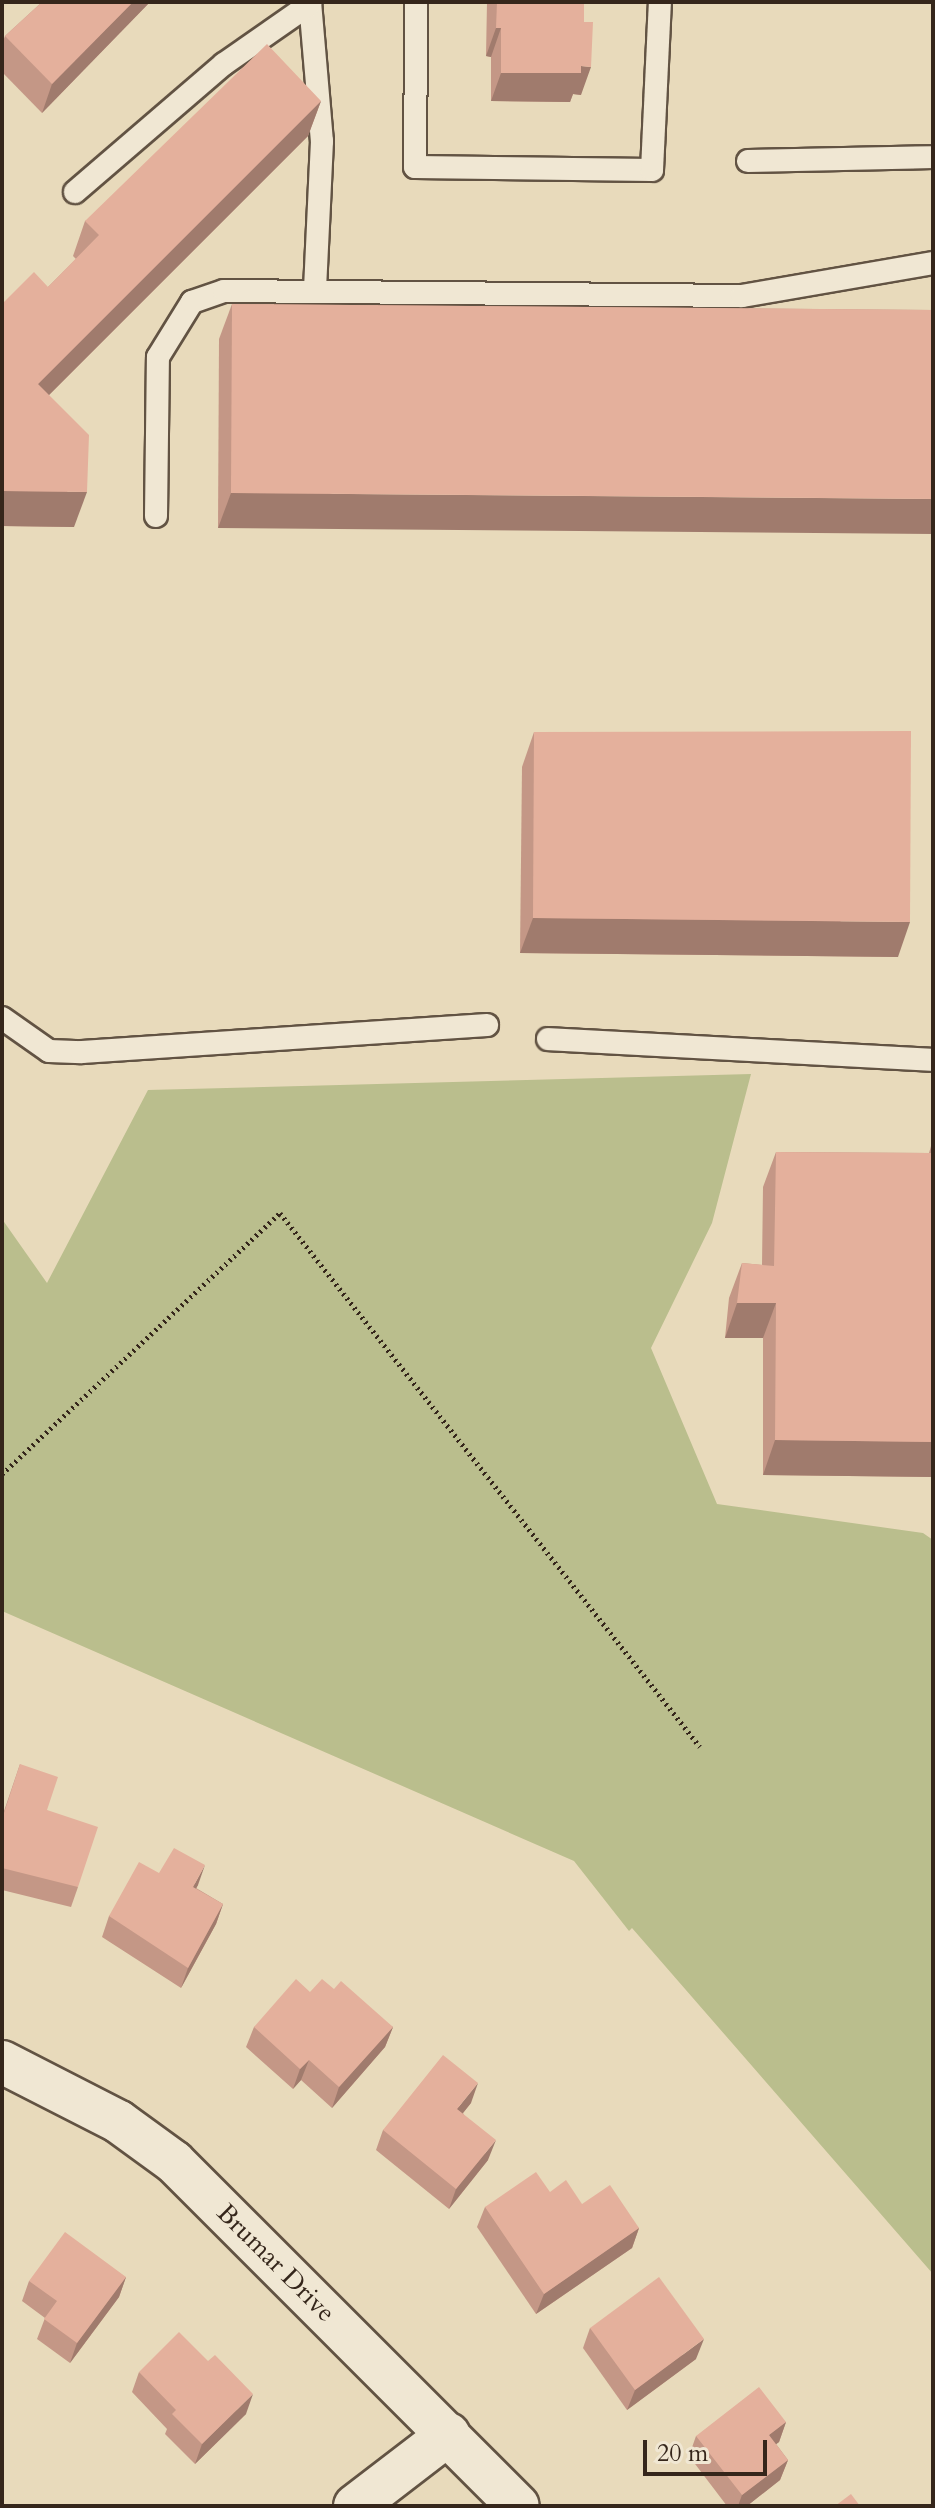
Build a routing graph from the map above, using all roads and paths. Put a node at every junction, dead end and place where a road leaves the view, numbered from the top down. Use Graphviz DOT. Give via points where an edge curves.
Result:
graph roads {
  1 [pos="416,2"];
  2 [pos="660,2"];
  3 [pos="310,3"];
  4 [pos="933,157"];
  5 [pos="748,161"];
  6 [pos="75,192"];
  7 [pos="933,263"];
  8 [pos="315,292"];
  9 [pos="156,516"];
  10 [pos="2,1018"];
  11 [pos="487,1025"];
  12 [pos="548,1039"];
  13 [pos="933,1060"];
  14 [pos="2,1474"];
  15 [pos="700,1747"];
  16 [pos="2,2062"];
  17 [pos="449,2434"];
  18 [pos="355,2506"];
  19 [pos="518,2506"];
  1 -- 2 [label="lane" via="415,167 652,170"];
  3 -- 6 [label="lane" via="224,64"];
  3 -- 8 [label="lane" via="322,141"];
  4 -- 5 [label="lane"];
  7 -- 8 [label="lane" via="742,296"];
  8 -- 9 [label="lane" via="224,291 192,302 174,326 158,357"];
  10 -- 11 [label="lane" via="49,1051 82,1052"];
  12 -- 13 [label="lane"];
  14 -- 15 [label="path" via="280,1213"];
  16 -- 17 [label="street, Brumar Drive" via="119,2122 174,2162"];
  17 -- 18 [label="street"];
  17 -- 19 [label="street, Brumar Drive"];
}
